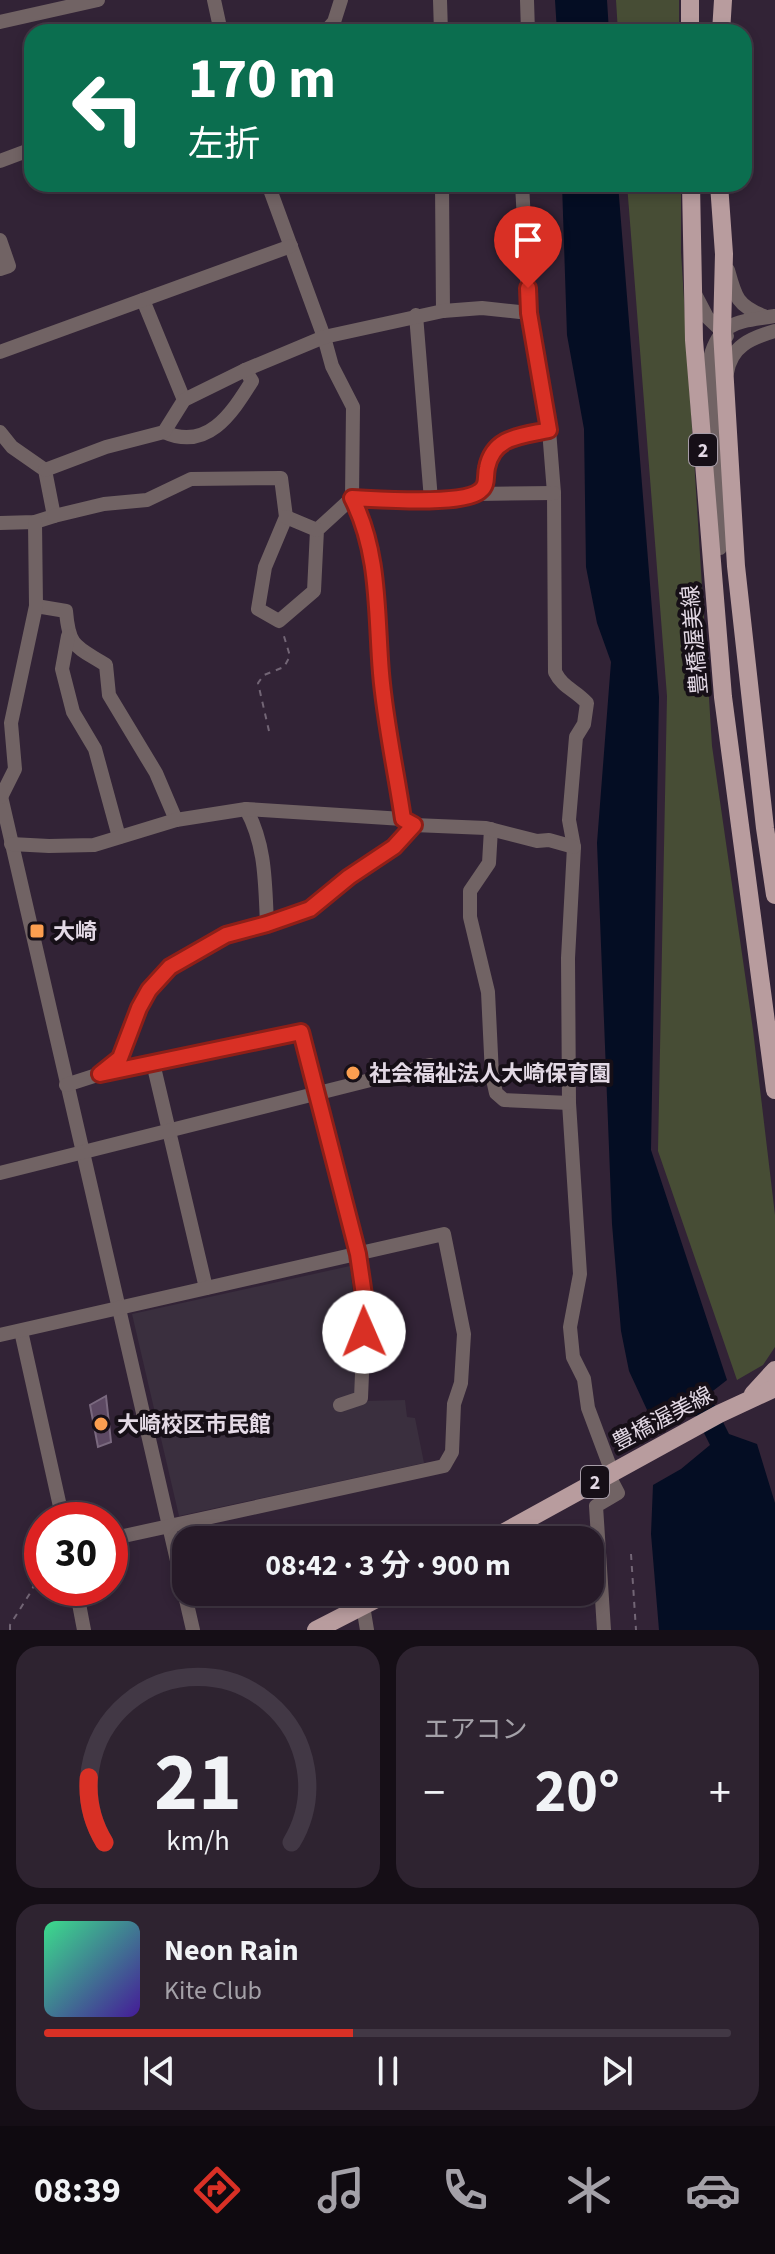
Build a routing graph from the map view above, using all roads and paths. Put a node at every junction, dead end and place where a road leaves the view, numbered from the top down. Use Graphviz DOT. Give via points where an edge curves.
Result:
graph roads {
  1 [pos="98,0"];
  2 [pos="214,0"];
  3 [pos="341,0"];
  4 [pos="440,0"];
  5 [pos="527,0"];
  6 [pos="690,0"];
  7 [pos="723,0"];
  8 [pos="0,22"];
  9 [pos="219,24"];
  10 [pos="332,24"];
  11 [pos="441,24"];
  12 [pos="528,24"];
  13 [pos="690,24"];
  14 [pos="722,24"];
  15 [pos="24,152"];
  16 [pos="0,161"];
  17 [pos="271,192"];
  18 [pos="442,192"];
  19 [pos="522,192"];
  20 [pos="691,192"];
  21 [pos="720,192"];
  22 [pos="0,240"];
  23 [pos="291,246"];
  24 [pos="724,254"];
  25 [pos="0,269"];
  26 [pos="695,294"];
  27 [pos="143,300"];
  28 [pos="443,311"];
  29 [pos="529,313"];
  30 [pos="416,315"];
  31 [pos="773,322"];
  32 [pos="722,332"];
  33 [pos="324,337"];
  34 [pos="740,346"];
  35 [pos="0,352"];
  36 [pos="245,370"];
  37 [pos="726,385"];
  38 [pos="184,400"];
  39 [pos="549,430"];
  40 [pos="0,432"];
  41 [pos="164,432"];
  42 [pos="45,470"];
  43 [pos="554,493"];
  44 [pos="478,494"];
  45 [pos="352,498"];
  46 [pos="431,500"];
  47 [pos="54,516"];
  48 [pos="286,517"];
  49 [pos="35,522"];
  50 [pos="0,523"];
  51 [pos="317,530"];
  52 [pos="36,606"];
  53 [pos="279,621"];
  54 [pos="68,636"];
  55 [pos="725,716"];
  56 [pos="269,731"];
  57 [pos="1,794"];
  58 [pos="246,809"];
  59 [pos="176,820"];
  60 [pos="3,821"];
  61 [pos="409,822"];
  62 [pos="491,829"];
  63 [pos="119,837"];
  64 [pos="11,844"];
  65 [pos="574,847"];
  66 [pos="775,895"];
  67 [pos="267,924"];
  68 [pos="153,1063"];
  69 [pos="430,1065"];
  70 [pos="100,1074"];
  71 [pos="66,1085"];
  72 [pos="775,1090"];
  73 [pos="317,1095"];
  74 [pos="569,1103"];
  75 [pos="169,1130"];
  76 [pos="82,1152"];
  77 [pos="0,1173"];
  78 [pos="358,1254"];
  79 [pos="206,1288"];
  80 [pos="119,1308"];
  81 [pos="21,1331"];
  82 [pos="0,1335"];
  83 [pos="775,1370"];
  84 [pos="775,1388"];
  85 [pos="746,1402"];
  86 [pos="340,1405"];
  87 [pos="610,1473"];
  88 [pos="59,1502"];
  89 [pos="169,1525"];
  90 [pos="515,1526"];
  91 [pos="128,1535"];
  92 [pos="631,1554"];
  93 [pos="24,1603"];
  94 [pos="79,1606"];
  95 [pos="363,1606"];
  96 [pos="10,1630"];
  97 [pos="84,1630"];
  98 [pos="193,1630"];
  99 [pos="316,1630"];
  100 [pos="367,1630"];
  101 [pos="604,1630"];
  102 [pos="636,1630"];
  1 -- 8 [label="street"];
  2 -- 9 [label="street"];
  3 -- 10 [label="street"];
  4 -- 11 [label="street"];
  5 -- 12 [label="street"];
  6 -- 13 [label="main road"];
  7 -- 14 [label="main road"];
  15 -- 16 [label="street"];
  17 -- 23 [label="street"];
  18 -- 28 [label="street"];
  19 -- 29 [label="street"];
  20 -- 26 [label="main road, 豊橋渥美線 / 2"];
  21 -- 24 [label="main road, 2"];
  22 -- 25 [label="street" via="9,266"];
  23 -- 27 [label="street"];
  23 -- 33 [label="street"];
  24 -- 31 [label="street" via="735,296"];
  24 -- 32 [label="main road, 2"];
  26 -- 32 [label="street"];
  26 -- 55 [label="main road, 豊橋渥美線 / 2" via="694,340"];
  27 -- 35 [label="street"];
  27 -- 38 [label="street"];
  28 -- 29 [label="street"];
  28 -- 30 [label="street"];
  29 -- 39 [label="street"];
  30 -- 33 [label="street"];
  30 -- 46 [label="street"];
  31 -- 32 [label="street" via="737,322"];
  31 -- 34 [label="street"];
  32 -- 34 [label="street"];
  32 -- 37 [label="main road, 2"];
  32 -- 55 [label="street" via="713,346 709,371 727,668"];
  33 -- 36 [label="street"];
  33 -- 45 [label="street" via="353,407"];
  34 -- 37 [label="street" via="729,362"];
  36 -- 38 [label="street"];
  36 -- 41 [label="street" via="252,381 209,434 180,439"];
  37 -- 66 [label="main road, 2" via="736,566"];
  38 -- 41 [label="street"];
  39 -- 43 [label="street"];
  39 -- 44 [label="street" via="503,441 492,452 485,486"];
  40 -- 42 [label="street"];
  41 -- 42 [label="street"];
  42 -- 47 [label="street"];
  43 -- 44 [label="street"];
  43 -- 65 [label="street" via="555,672 560,683 587,703 576,737 569,820"];
  44 -- 46 [label="street"];
  45 -- 46 [label="street"];
  45 -- 51 [label="street"];
  45 -- 61 [label="street" via="365,523 377,588 381,675"];
  47 -- 48 [label="street" via="147,500 191,479 281,478"];
  47 -- 49 [label="street"];
  48 -- 51 [label="street"];
  48 -- 53 [label="street" via="265,567 258,609"];
  49 -- 50 [label="street"];
  49 -- 52 [label="street"];
  51 -- 53 [label="street" via="314,591"];
  52 -- 54 [label="street" via="66,611"];
  52 -- 57 [label="street" via="11,723 15,769"];
  53 -- 56 [label="path" via="290,656 284,667 258,683"];
  54 -- 59 [label="street" via="106,665 109,695 156,773"];
  54 -- 63 [label="street" via="62,669 73,712 95,749"];
  55 -- 72 [label="main road, 豊橋渥美線 / 2"];
  57 -- 60 [label="street"];
  58 -- 59 [label="street"];
  58 -- 61 [label="street"];
  58 -- 67 [label="street" via="257,830 264,867"];
  59 -- 63 [label="street"];
  60 -- 64 [label="street"];
  61 -- 62 [label="street"];
  61 -- 67 [label="street" via="394,847 310,909"];
  62 -- 65 [label="street"];
  62 -- 74 [label="street" via="489,863 470,891 470,917 488,992 496,1093 504,1100"];
  63 -- 64 [label="street" via="94,845"];
  64 -- 71 [label="street"];
  65 -- 74 [label="street"];
  67 -- 70 [label="street" via="226,935 170,967 139,1008 120,1058"];
  68 -- 70 [label="street"];
  68 -- 73 [label="street" via="301,1032"];
  68 -- 75 [label="street"];
  69 -- 73 [label="street"];
  70 -- 71 [label="street"];
  71 -- 76 [label="street"];
  73 -- 75 [label="street"];
  73 -- 78 [label="street"];
  74 -- 87 [label="street" via="580,1274 570,1327 573,1357"];
  75 -- 76 [label="street"];
  75 -- 79 [label="street"];
  76 -- 77 [label="street"];
  76 -- 80 [label="street"];
  78 -- 79 [label="street"];
  78 -- 86 [label="street" via="365,1302 361,1398"];
  78 -- 89 [label="street" via="444,1234 464,1334 452,1452 444,1466"];
  79 -- 80 [label="street"];
  80 -- 81 [label="street"];
  80 -- 89 [label="street"];
  81 -- 82 [label="street"];
  81 -- 88 [label="street"];
  83 -- 85 [label="main road"];
  84 -- 85 [label="main road, 豊橋渥美線 / 2"];
  85 -- 87 [label="main road, 豊橋渥美線 / 2"];
  87 -- 90 [label="main road, 豊橋渥美線 / 2"];
  87 -- 101 [label="street" via="618,1493 596,1506"];
  89 -- 91 [label="street"];
  89 -- 98 [label="street"];
  92 -- 102 [label="path"];
  93 -- 96 [label="path"];
  94 -- 97 [label="street"];
  95 -- 99 [label="main road"];
  95 -- 100 [label="street"];
}
